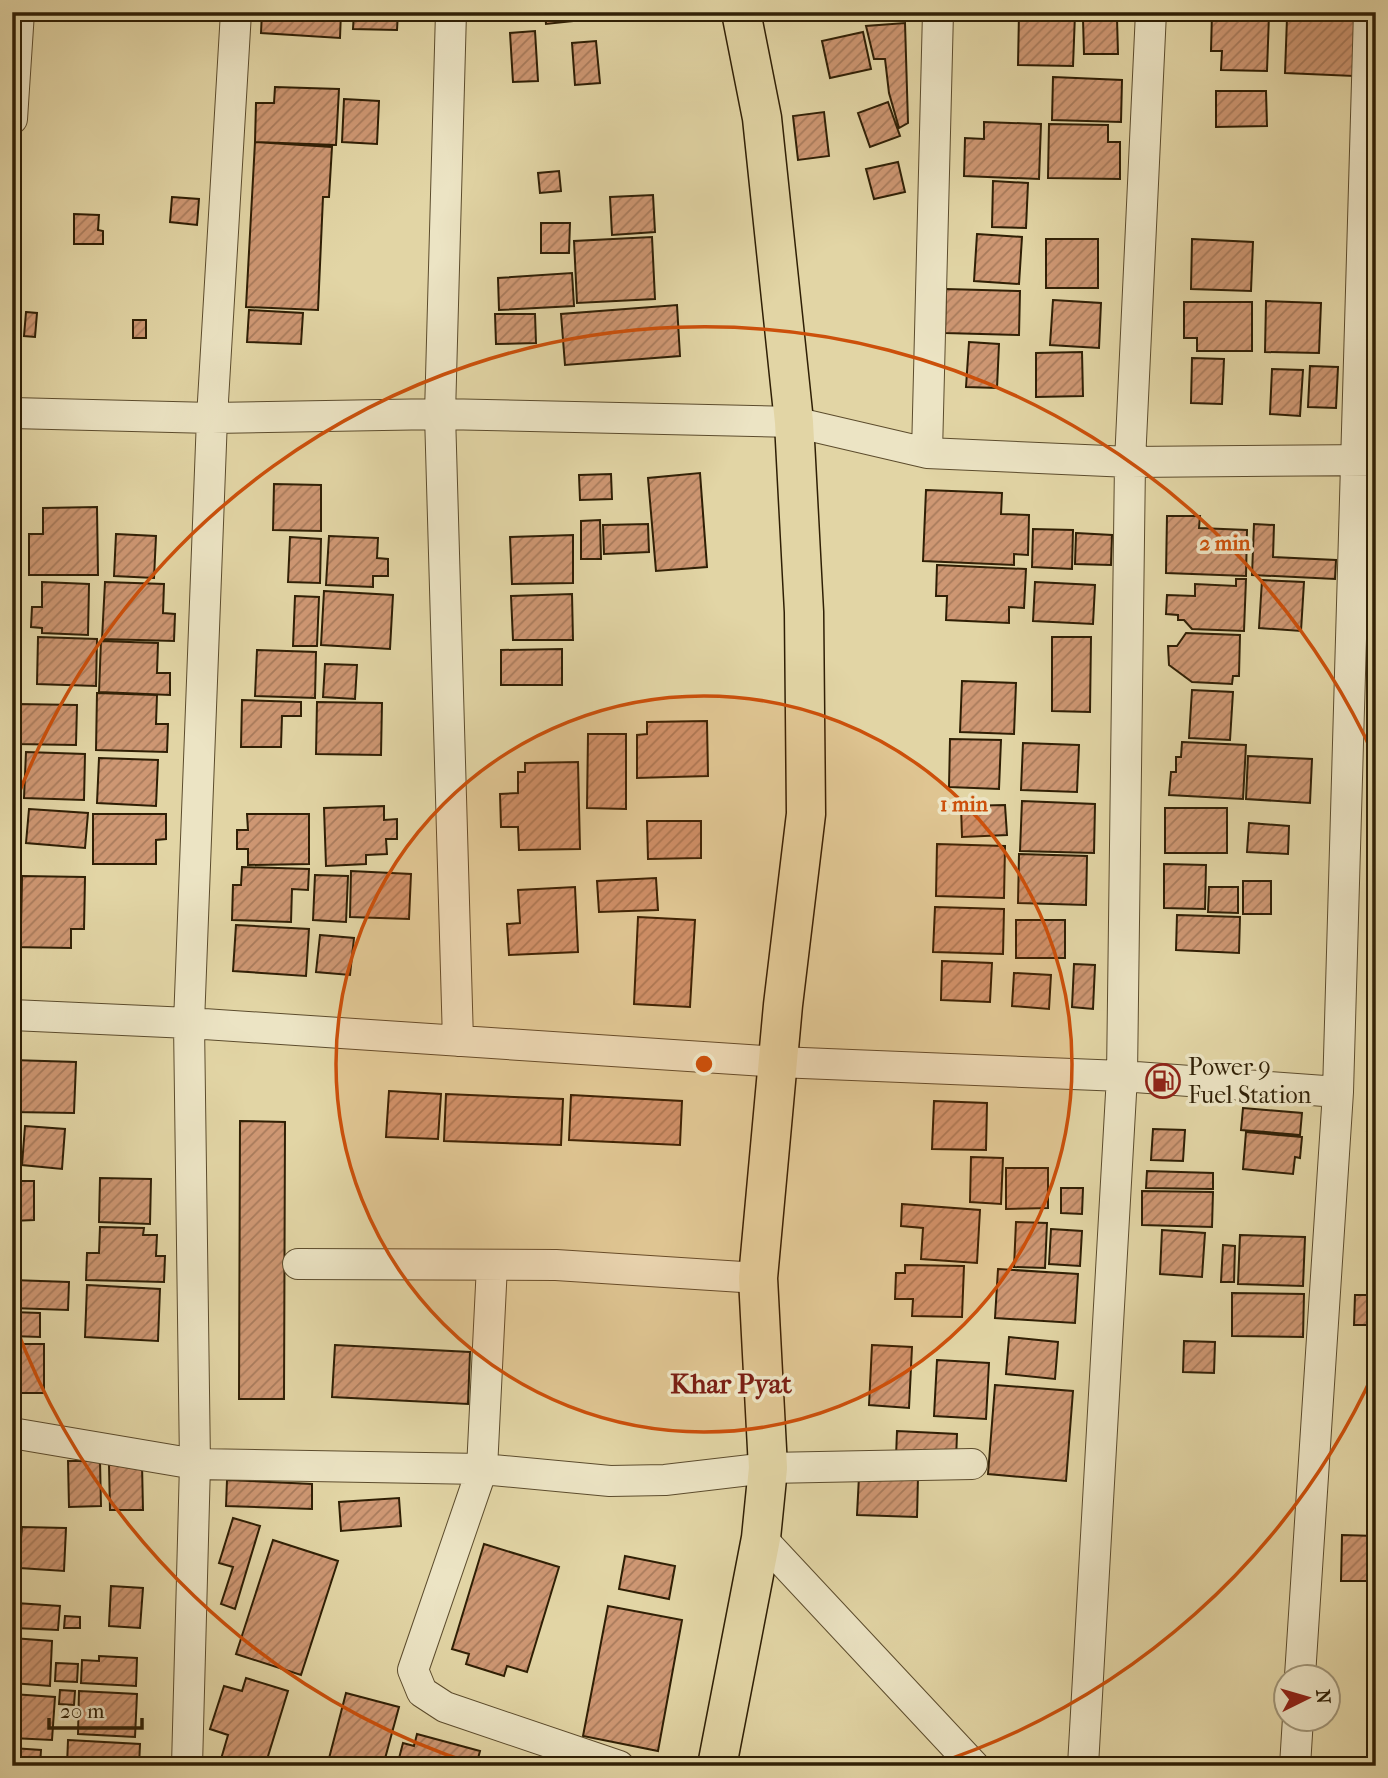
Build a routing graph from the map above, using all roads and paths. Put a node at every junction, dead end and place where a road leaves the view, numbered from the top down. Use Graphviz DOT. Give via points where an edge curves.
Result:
graph roads {
  1 [pos="19,12"];
  2 [pos="236,12"];
  3 [pos="451,12"];
  4 [pos="741,12"];
  5 [pos="938,12"];
  6 [pos="1151,12"];
  7 [pos="1369,12"];
  8 [pos="12,119"];
  9 [pos="1369,251"];
  10 [pos="12,413"];
  11 [pos="440,414"];
  12 [pos="212,418"];
  13 [pos="793,422"];
  14 [pos="927,453"];
  15 [pos="1366,461"];
  16 [pos="1130,463"];
  17 [pos="1366,508"];
  18 [pos="12,1015"];
  19 [pos="189,1023"];
  20 [pos="458,1041"];
  21 [pos="778,1062"];
  22 [pos="1122,1076"];
  23 [pos="1338,1092"];
  24 [pos="298,1264"];
  25 [pos="492,1265"];
  26 [pos="758,1278"];
  27 [pos="12,1433"];
  28 [pos="195,1464"];
  29 [pos="972,1464"];
  30 [pos="768,1468"];
  31 [pos="482,1469"];
  32 [pos="761,1538"];
  33 [pos="1301,1662"];
  34 [pos="1297,1732"];
  35 [pos="187,1766"];
  36 [pos="619,1766"];
  37 [pos="717,1766"];
  38 [pos="974,1766"];
  39 [pos="1083,1766"];
  40 [pos="1295,1766"];
  1 -- 8 [label="street"];
  2 -- 12 [label="street"];
  3 -- 11 [label="street"];
  4 -- 13 [label="main road" via="762,118"];
  5 -- 14 [label="street"];
  6 -- 16 [label="street"];
  7 -- 9 [label="street"];
  9 -- 15 [label="street"];
  10 -- 12 [label="street"];
  11 -- 12 [label="street"];
  11 -- 13 [label="street"];
  11 -- 20 [label="street"];
  12 -- 19 [label="street"];
  13 -- 14 [label="street"];
  13 -- 21 [label="main road" via="804,612 806,814"];
  14 -- 16 [label="street"];
  15 -- 16 [label="street"];
  15 -- 17 [label="street"];
  16 -- 22 [label="street"];
  17 -- 23 [label="street"];
  18 -- 19 [label="street"];
  19 -- 20 [label="street"];
  19 -- 28 [label="street"];
  20 -- 21 [label="street"];
  21 -- 22 [label="street"];
  21 -- 26 [label="main road"];
  22 -- 23 [label="street"];
  22 -- 39 [label="street"];
  23 -- 33 [label="street"];
  24 -- 25 [label="street"];
  25 -- 26 [label="street"];
  25 -- 31 [label="street"];
  26 -- 30 [label="main road"];
  27 -- 28 [label="street"];
  28 -- 31 [label="street"];
  28 -- 35 [label="street"];
  29 -- 30 [label="street"];
  30 -- 31 [label="street" via="610,1481"];
  30 -- 32 [label="main road"];
  31 -- 36 [label="street" via="413,1671 422,1692 445,1707"];
  32 -- 37 [label="main road"];
  32 -- 38 [label="street"];
  34 -- 40 [label="street"];
}
